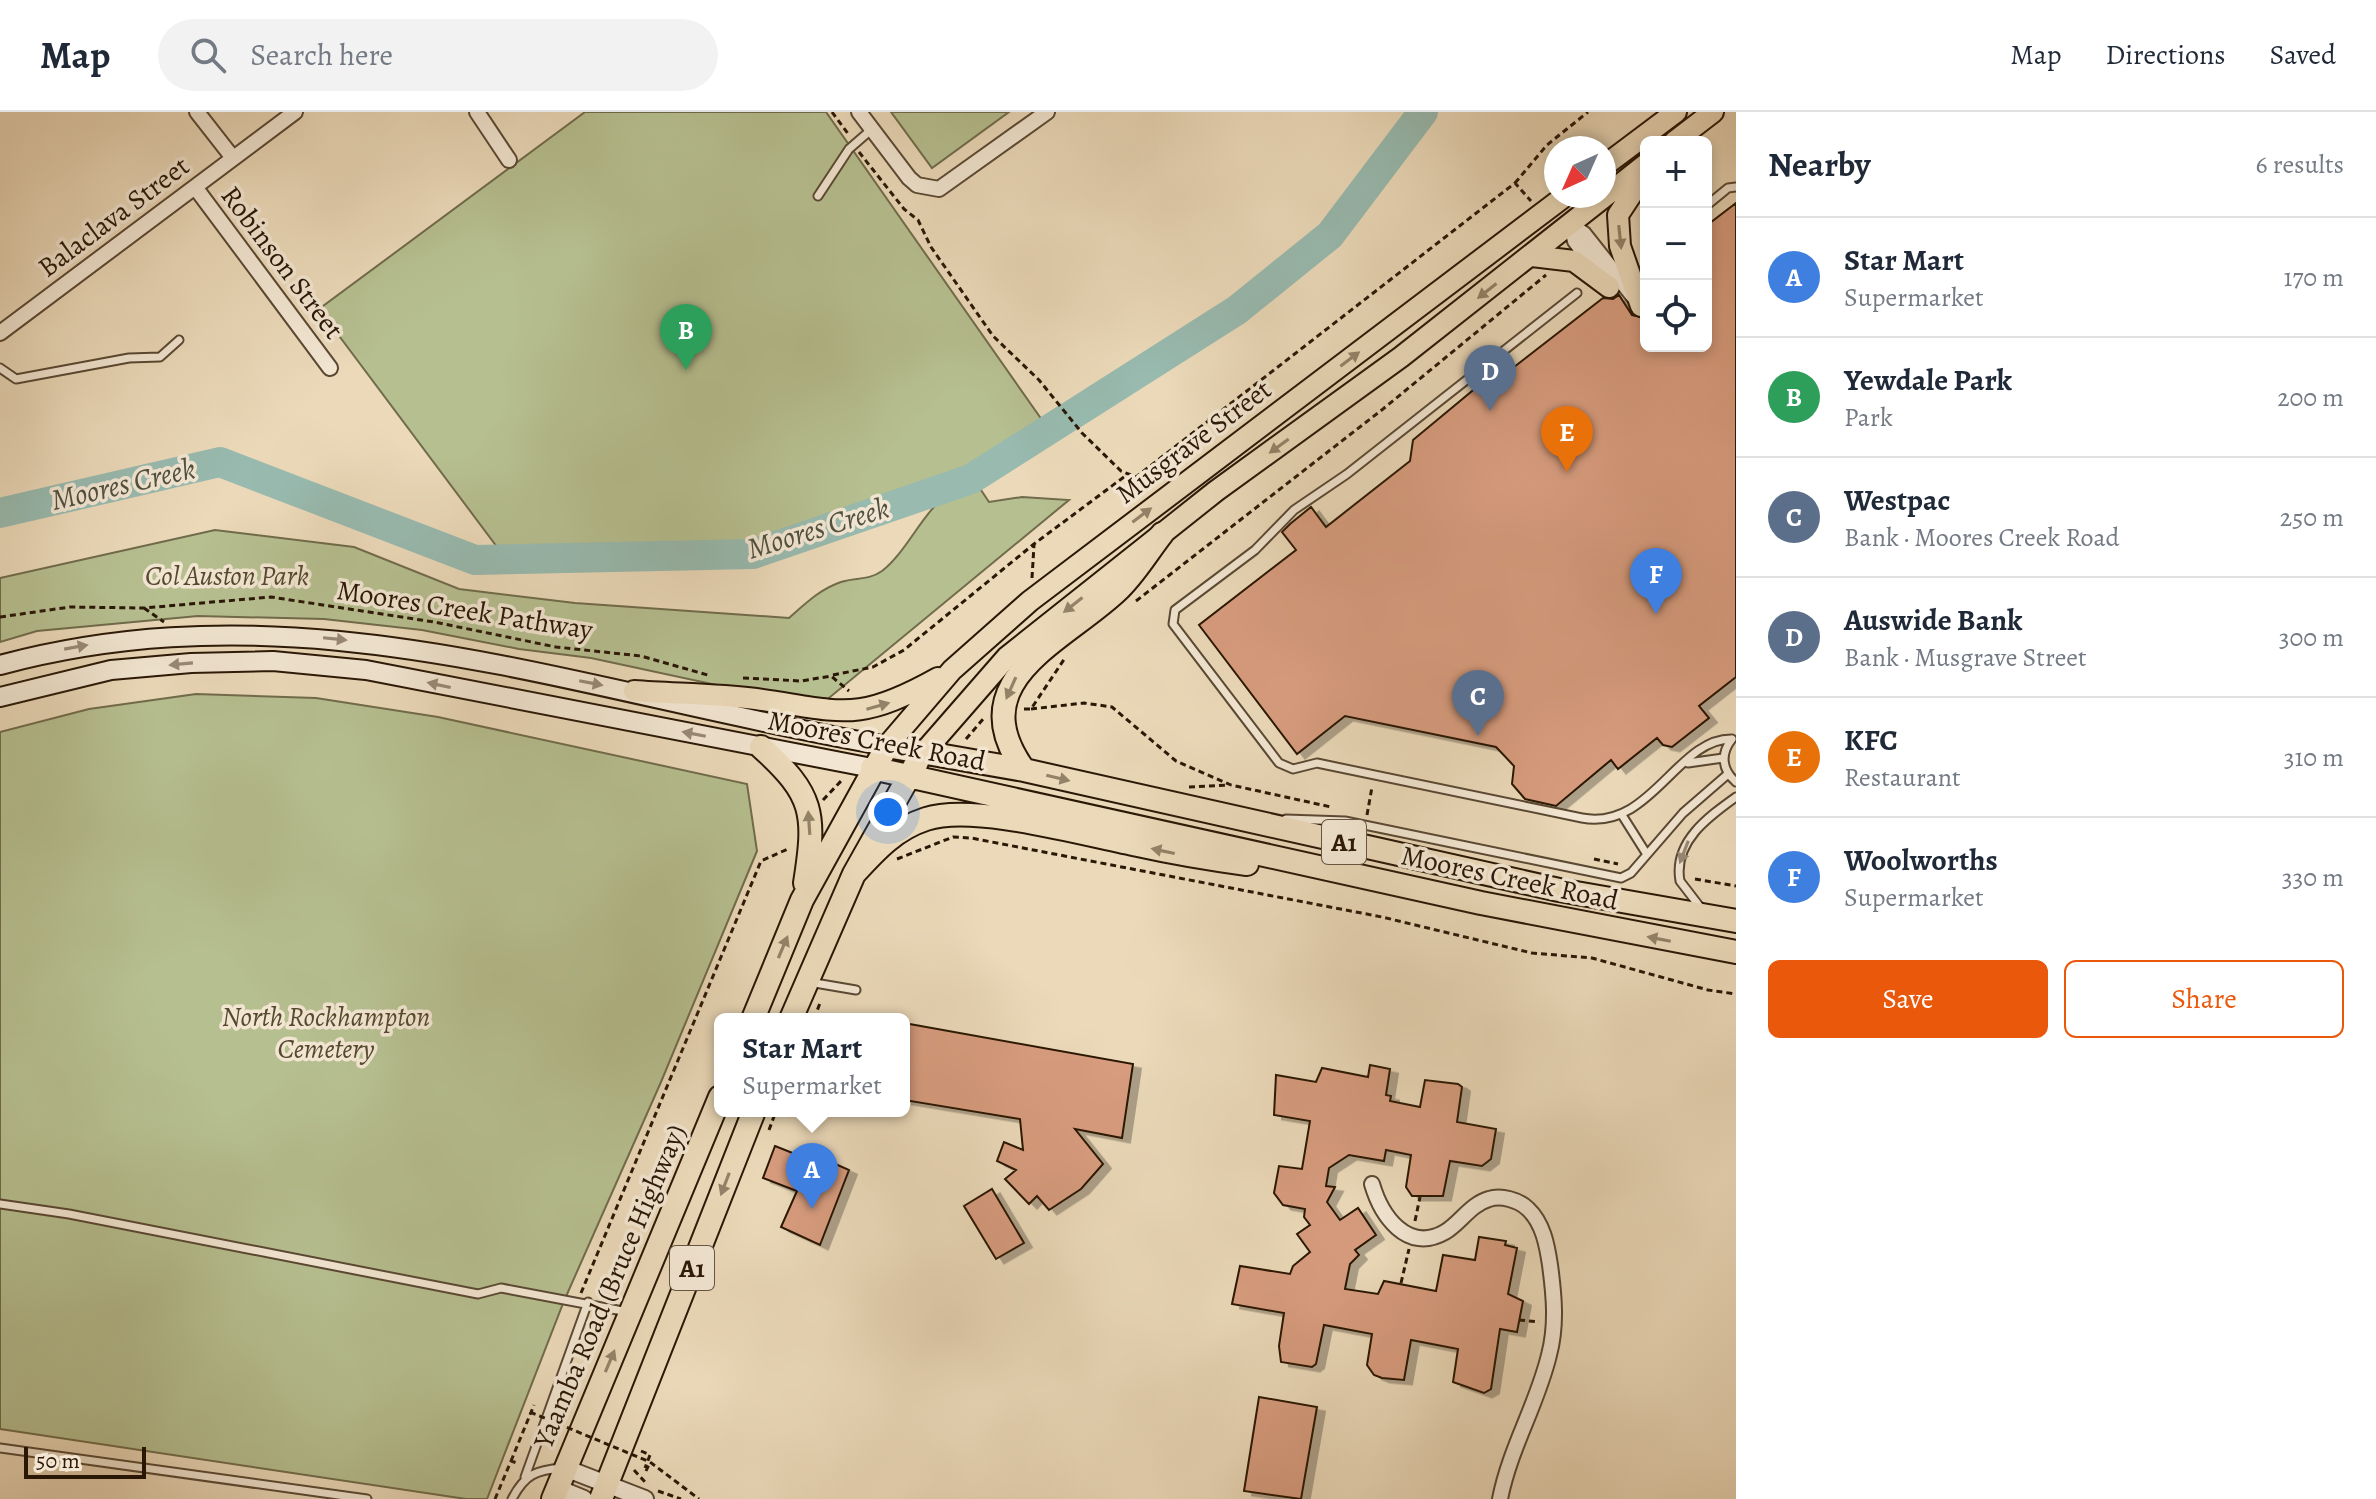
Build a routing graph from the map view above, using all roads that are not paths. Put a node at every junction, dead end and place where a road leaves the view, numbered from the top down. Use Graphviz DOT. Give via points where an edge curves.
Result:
graph roads {
  1 [pos="197,112"];
  2 [pos="295,112"];
  3 [pos="477,112"];
  4 [pos="859,112"];
  5 [pos="1047,112"];
  6 [pos="1676,112"];
  7 [pos="1713,112"];
  8 [pos="872,129"];
  9 [pos="1682,136"];
  10 [pos="1616,157"];
  11 [pos="233,158"];
  12 [pos="509,160"];
  13 [pos="1640,169"];
  14 [pos="1640,183"];
  15 [pos="195,187"];
  16 [pos="1736,187"];
  17 [pos="818,196"];
  18 [pos="1712,201"];
  19 [pos="1548,208"];
  20 [pos="1563,208"];
  21 [pos="1571,225"];
  22 [pos="1532,256"];
  23 [pos="1609,287"];
  24 [pos="1577,293"];
  25 [pos="1640,303"];
  26 [pos="1640,305"];
  27 [pos="0,333"];
  28 [pos="179,340"];
  29 [pos="0,368"];
  30 [pos="330,368"];
  31 [pos="1162,534"];
  32 [pos="0,665"];
  33 [pos="952,670"];
  34 [pos="634,691"];
  35 [pos="0,697"];
  36 [pos="1734,738"];
  37 [pos="887,746"];
  38 [pos="761,747"];
  39 [pos="925,751"];
  40 [pos="1723,758"];
  41 [pos="1686,764"];
  42 [pos="872,768"];
  43 [pos="1024,770"];
  44 [pos="909,774"];
  45 [pos="1728,774"];
  46 [pos="1736,782"];
  47 [pos="1736,797"];
  48 [pos="1622,815"];
  49 [pos="1244,818"];
  50 [pos="1646,853"];
  51 [pos="854,874"];
  52 [pos="1434,893"];
  53 [pos="802,900"];
  54 [pos="1725,919"];
  55 [pos="1736,952"];
  56 [pos="816,985"];
  57 [pos="856,990"];
  58 [pos="755,1013"];
  59 [pos="795,1013"];
  60 [pos="714,1111"];
  61 [pos="752,1117"];
  62 [pos="1372,1184"];
  63 [pos="0,1204"];
  64 [pos="588,1302"];
  65 [pos="630,1312"];
  66 [pos="0,1448"];
  67 [pos="525,1477"];
  68 [pos="559,1485"];
  69 [pos="604,1492"];
  70 [pos="367,1499"];
  71 [pos="512,1499"];
  72 [pos="584,1499"];
  73 [pos="645,1499"];
  74 [pos="1500,1499"];
  1 -- 11 [label="street, Robinson Street"];
  2 -- 11 [label="street, Balaclava Street"];
  3 -- 12 [label="street"];
  4 -- 8 [label="street"];
  5 -- 8 [label="street" via="948,184 929,188 909,178"];
  6 -- 10 [label="main road"];
  7 -- 9 [label="main road"];
  8 -- 17 [label="lane" via="854,144"];
  11 -- 15 [label="street, Balaclava Street"];
  13 -- 21 [label="main road, Musgrave Street"];
  14 -- 25 [label="main road, one-way" via="1618,215 1620,246"];
  15 -- 27 [label="street, Balaclava Street"];
  15 -- 30 [label="street, Robinson Street"];
  16 -- 18 [label="lane"];
  33 -- 19 [label="main road, Musgrave Street, one-way" via="1030,601"];
  20 -- 21 [label="main road, Musgrave Street"];
  21 -- 22 [label="main road, Musgrave Street"];
  21 -- 23 [label="street" via="1575,241"];
  21 -- 26 [label="street"];
  22 -- 23 [label="main road" via="1574,261"];
  22 -- 31 [label="main road, Musgrave Street, one-way"];
  24 -- 48 [label="lane" via="1294,510 1255,550 1181,605 1173,624 1279,763 1293,769 1317,763 1595,821"];
  28 -- 29 [label="lane" via="160,357 16,379"];
  31 -- 39 [label="main road, Musgrave Street, one-way" via="1007,657"];
  31 -- 43 [label="highway, one-way" via="1118,591 1027,663 1010,685 1004,711 1007,743"];
  32 -- 34 [label="main road, Moores Creek Road, one-way" via="125,639 204,633 328,637"];
  34 -- 33 [label="main road, one-way" via="755,699 839,713 887,704"];
  33 -- 37 [label="main road, Musgrave Street"];
  34 -- 37 [label="main road, Moores Creek Road"];
  38 -- 35 [label="main road, Moores Creek Road, one-way" via="366,670 273,661 111,670"];
  36 -- 40 [label="lane"];
  36 -- 41 [label="lane" via="1708,743"];
  37 -- 39 [label="highway, Moores Creek Road / A1"];
  37 -- 42 [label="highway"];
  38 -- 42 [label="main road, Moores Creek Road"];
  53 -- 38 [label="highway, one-way" via="810,851 808,802 794,777"];
  39 -- 43 [label="highway, Moores Creek Road / A1"];
  39 -- 44 [label="highway, A1"];
  40 -- 41 [label="lane"];
  40 -- 45 [label="lane"];
  41 -- 48 [label="lane"];
  42 -- 44 [label="highway, Moores Creek Road / A1"];
  42 -- 53 [label="highway"];
  43 -- 49 [label="highway, Moores Creek Road / A1, one-way"];
  44 -- 51 [label="highway, A1"];
  44 -- 52 [label="highway, Moores Creek Road / A1"];
  45 -- 46 [label="lane"];
  45 -- 50 [label="lane"];
  47 -- 54 [label="lane, one-way" via="1691,836 1679,865 1687,894"];
  48 -- 50 [label="lane"];
  49 -- 50 [label="lane" via="1345,821 1621,878"];
  49 -- 54 [label="highway, Moores Creek Road / A1" via="1559,890"];
  52 -- 51 [label="highway, A1, one-way" via="967,814 926,819 902,830"];
  51 -- 56 [label="highway, A1"];
  55 -- 52 [label="highway, Moores Creek Road / A1, one-way"];
  58 -- 53 [label="highway, one-way"];
  56 -- 57 [label="lane"];
  56 -- 59 [label="highway, A1"];
  60 -- 65 [label="highway, Yaamba Road (Bruce Highway) / A1"];
  61 -- 69 [label="highway, A1, one-way"];
  62 -- 74 [label="street" via="1387,1219 1414,1236 1444,1233 1488,1199 1503,1198 1527,1207 1542,1230 1552,1280 1552,1340"];
  63 -- 64 [label="lane" via="478,1294 501,1288"];
  64 -- 65 [label="lane"];
  64 -- 67 [label="lane"];
  68 -- 65 [label="highway, Yaamba Road (Bruce Highway) / A1, one-way"];
  66 -- 70 [label="lane"];
  67 -- 68 [label="lane" via="540,1470"];
  67 -- 71 [label="lane"];
  68 -- 69 [label="street"];
  68 -- 72 [label="street"];
  69 -- 73 [label="street"];
}
